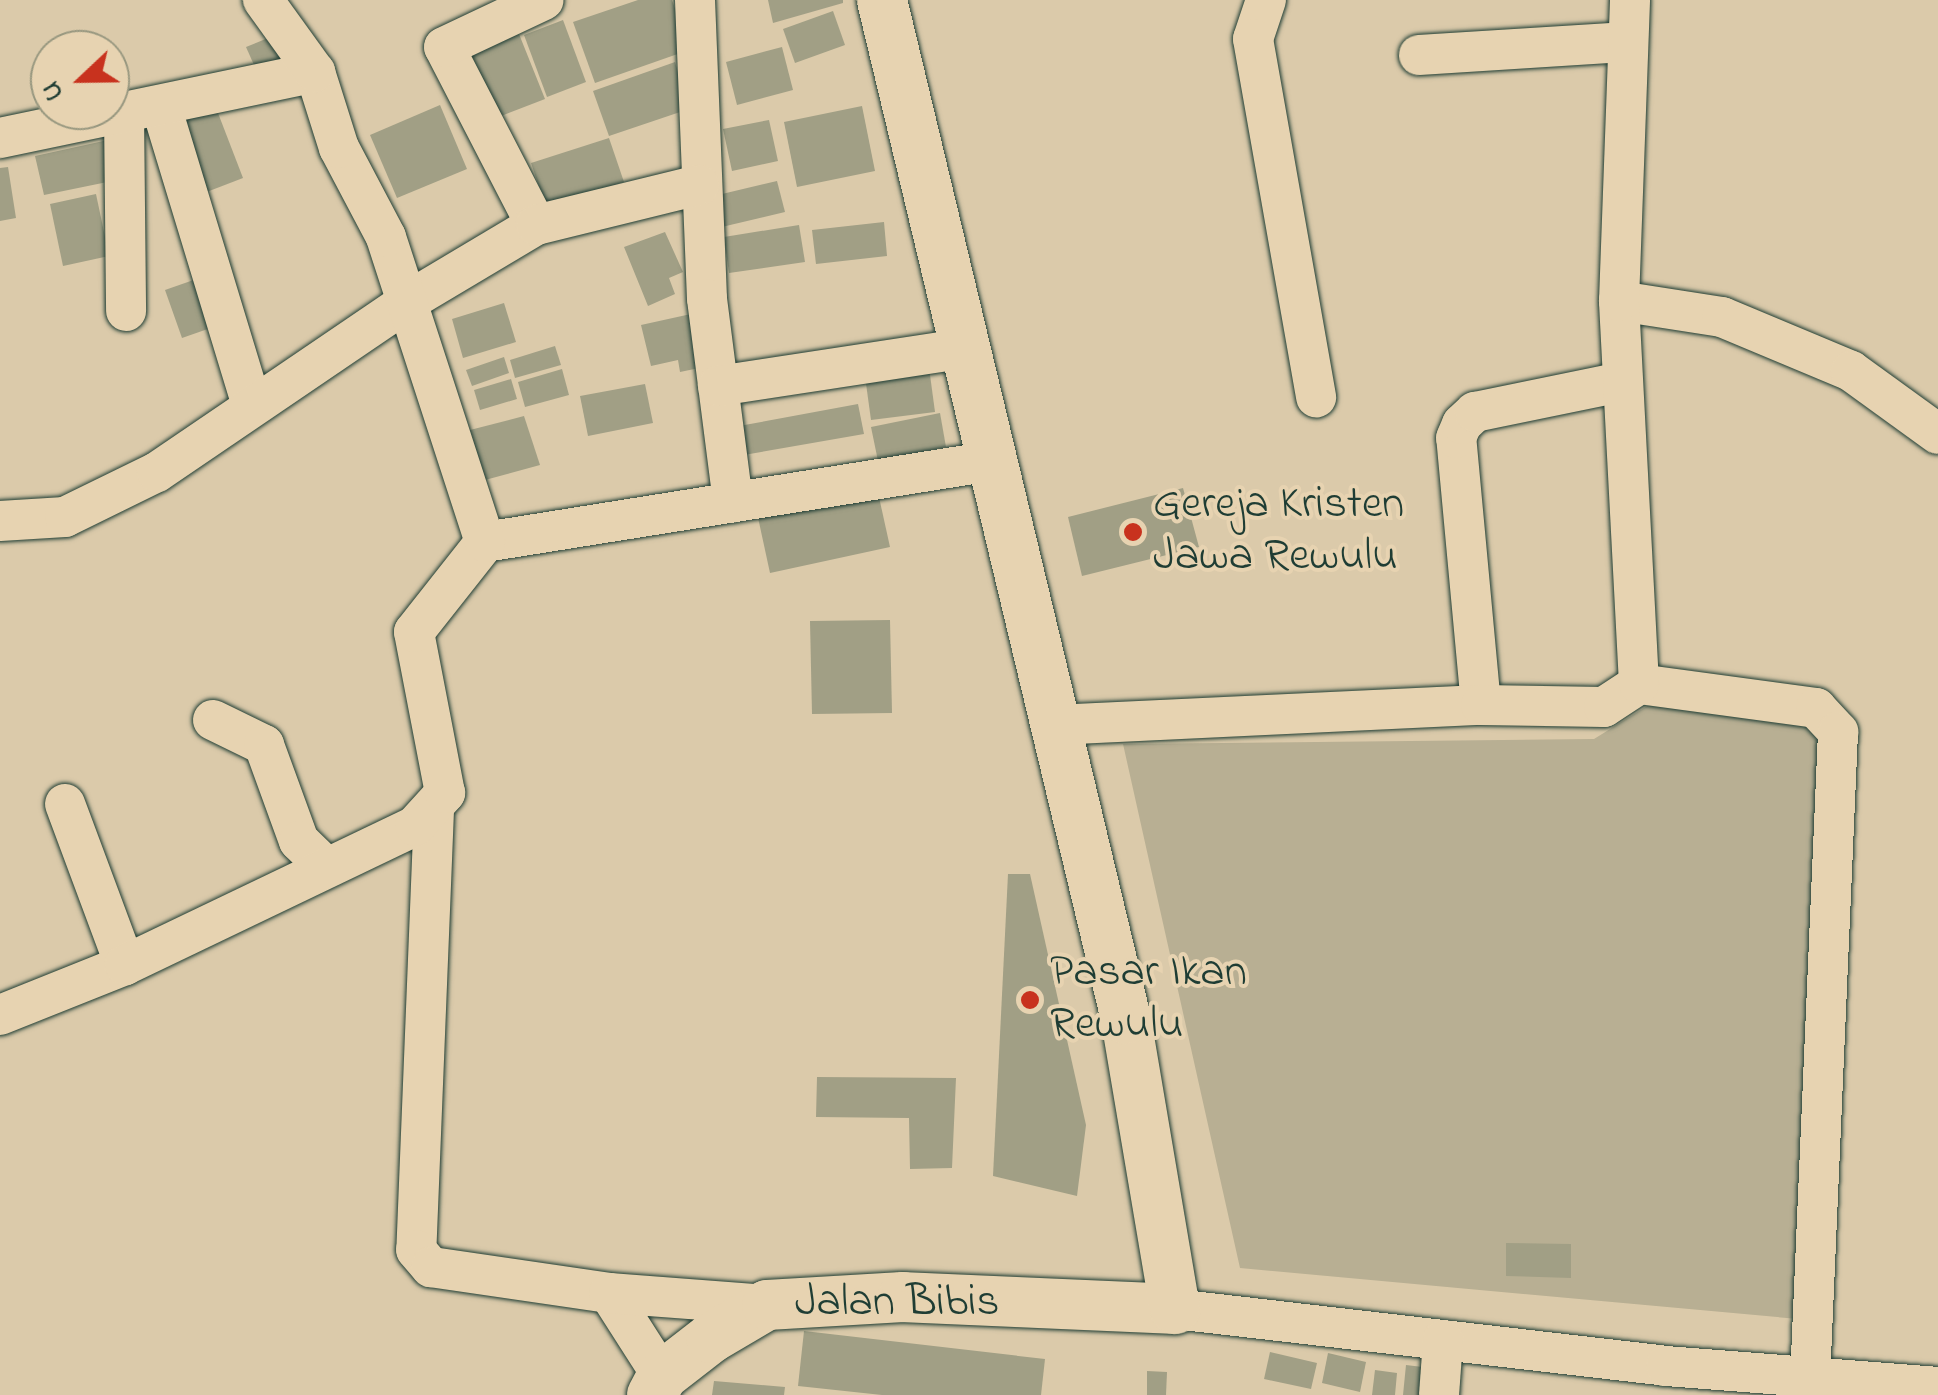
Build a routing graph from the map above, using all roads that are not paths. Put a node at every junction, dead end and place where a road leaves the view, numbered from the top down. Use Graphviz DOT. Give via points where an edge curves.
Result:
graph roads {
  1 [pos="262,0"];
  2 [pos="544,0"];
  3 [pos="695,0"];
  4 [pos="882,0"];
  5 [pos="1266,0"];
  6 [pos="1630,0"];
  7 [pos="1628,42"];
  8 [pos="1419,55"];
  9 [pos="315,72"];
  10 [pos="142,109"];
  11 [pos="0,138"];
  12 [pos="699,186"];
  13 [pos="536,224"];
  14 [pos="410,300"];
  15 [pos="1619,301"];
  16 [pos="126,311"];
  17 [pos="965,348"];
  18 [pos="1621,382"];
  19 [pos="718,386"];
  20 [pos="1316,398"];
  21 [pos="252,406"];
  22 [pos="1938,434"];
  23 [pos="992,461"];
  24 [pos="733,502"];
  25 [pos="0,521"];
  26 [pos="485,542"];
  27 [pos="1640,684"];
  28 [pos="1481,705"];
  29 [pos="213,720"];
  30 [pos="1054,725"];
  31 [pos="65,804"];
  32 [pos="434,810"];
  33 [pos="323,864"];
  34 [pos="126,965"];
  35 [pos="0,1015"];
  36 [pos="609,1293"];
  37 [pos="767,1305"];
  38 [pos="1176,1309"];
  39 [pos="1444,1340"];
  40 [pos="1810,1380"];
  41 [pos="1663,1381"];
  42 [pos="657,1386"];
  43 [pos="1936,1390"];
  44 [pos="1438,1395"];
  1 -- 9 [label="street"];
  2 -- 13 [label="street" via="444,47"];
  3 -- 12 [label="street"];
  4 -- 17 [label="main road"];
  5 -- 20 [label="street" via="1253,39"];
  6 -- 7 [label="street"];
  7 -- 8 [label="street"];
  7 -- 15 [label="street"];
  9 -- 10 [label="street"];
  9 -- 14 [label="street" via="339,148"];
  10 -- 11 [label="street"];
  10 -- 16 [label="street"];
  10 -- 21 [label="street"];
  12 -- 13 [label="street"];
  12 -- 19 [label="street"];
  13 -- 14 [label="street"];
  14 -- 21 [label="street"];
  14 -- 26 [label="street"];
  15 -- 18 [label="street"];
  15 -- 22 [label="street" via="1738,324 1851,372"];
  17 -- 19 [label="street"];
  17 -- 23 [label="main road"];
  18 -- 27 [label="street"];
  18 -- 28 [label="street" via="1475,412 1462,424 1456,438"];
  19 -- 24 [label="street"];
  21 -- 25 [label="street" via="156,472 66,517"];
  23 -- 24 [label="street"];
  23 -- 30 [label="main road"];
  24 -- 26 [label="street"];
  26 -- 32 [label="street" via="414,632 445,793"];
  27 -- 28 [label="street" via="1604,707"];
  27 -- 40 [label="street" via="1816,708 1838,732"];
  28 -- 30 [label="street"];
  29 -- 33 [label="street" via="264,746 299,841"];
  30 -- 38 [label="main road" via="1126,1019"];
  31 -- 34 [label="street"];
  32 -- 33 [label="street" via="415,826"];
  32 -- 36 [label="street" via="416,1250 431,1267"];
  33 -- 34 [label="street"];
  34 -- 35 [label="street"];
  36 -- 37 [label="street"];
  36 -- 42 [label="street"];
  37 -- 38 [label="main road, Jalan Bibis" via="904,1297"];
  37 -- 42 [label="main road, Jalan Bibis"];
  38 -- 39 [label="street"];
  39 -- 41 [label="street"];
  39 -- 44 [label="street"];
  40 -- 41 [label="street"];
  40 -- 43 [label="street"];
}
